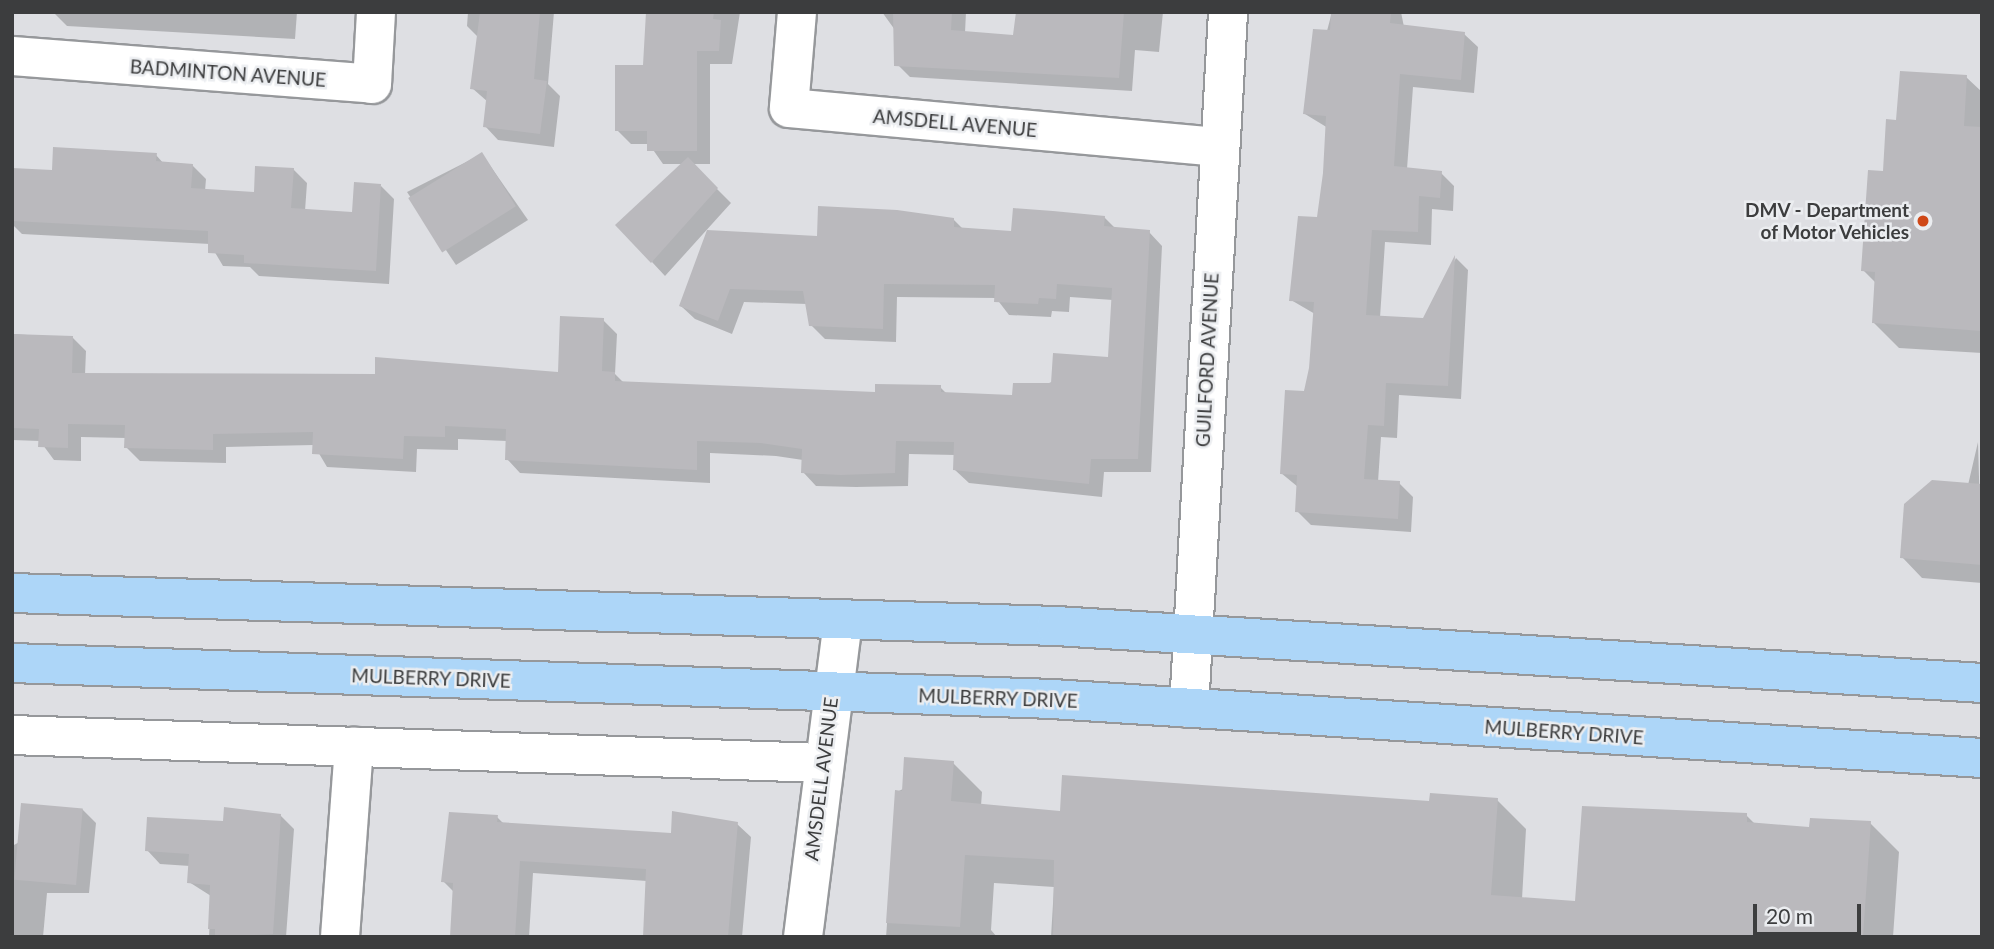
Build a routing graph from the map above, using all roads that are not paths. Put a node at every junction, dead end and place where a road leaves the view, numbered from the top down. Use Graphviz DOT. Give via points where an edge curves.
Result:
graph roads {
  1 [pos="376,12"];
  2 [pos="797,12"];
  3 [pos="1228,12"];
  4 [pos="12,56"];
  5 [pos="1217,147"];
  6 [pos="12,593"];
  7 [pos="843,622"];
  8 [pos="1194,635"];
  9 [pos="12,663"];
  10 [pos="1982,683"];
  11 [pos="832,692"];
  12 [pos="1189,708"];
  13 [pos="12,736"];
  14 [pos="354,747"];
  15 [pos="1982,758"];
  16 [pos="822,763"];
  17 [pos="340,937"];
  18 [pos="803,937"];
  1 -- 4 [label="street, BADMINTON AVENUE" via="372,84"];
  2 -- 5 [label="street, AMSDELL AVENUE" via="789,108"];
  3 -- 5 [label="street, GUILFORD AVENUE"];
  5 -- 8 [label="street, GUILFORD AVENUE"];
  6 -- 7 [label="main road"];
  7 -- 8 [label="main road"];
  7 -- 11 [label="street, AMSDELL AVENUE"];
  8 -- 10 [label="main road"];
  8 -- 12 [label="street, GUILFORD AVENUE"];
  9 -- 11 [label="main road, MULBERRY DRIVE"];
  11 -- 12 [label="main road, MULBERRY DRIVE"];
  11 -- 16 [label="street, AMSDELL AVENUE"];
  12 -- 15 [label="main road, MULBERRY DRIVE"];
  13 -- 14 [label="street"];
  14 -- 16 [label="street"];
  14 -- 17 [label="street"];
  16 -- 18 [label="street, AMSDELL AVENUE"];
}
